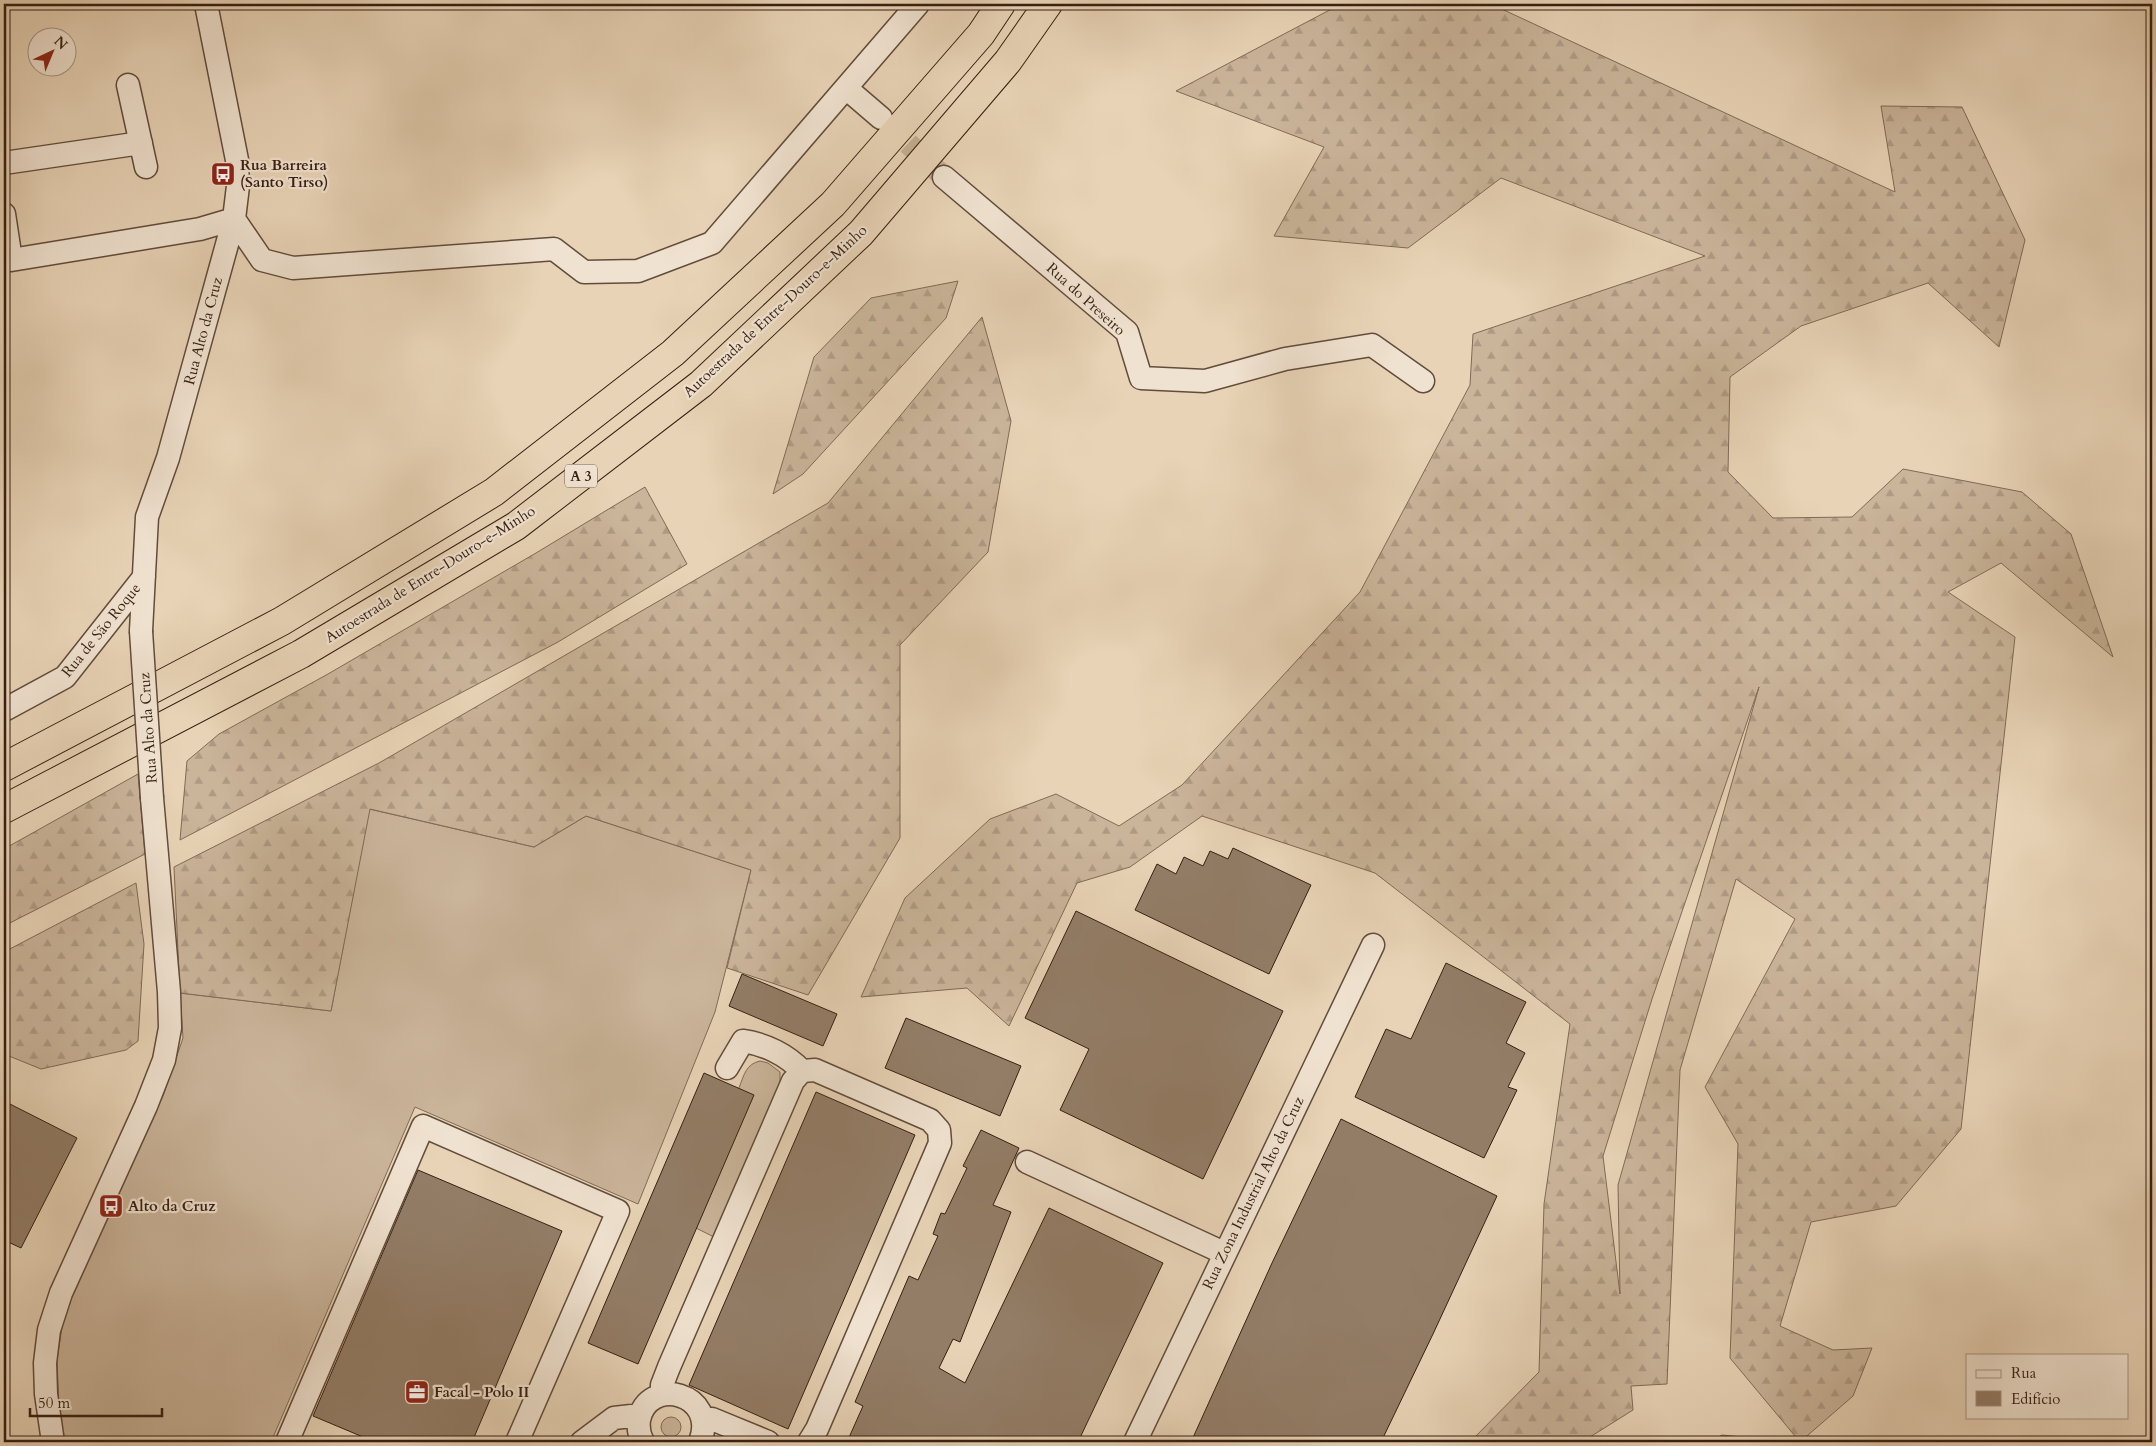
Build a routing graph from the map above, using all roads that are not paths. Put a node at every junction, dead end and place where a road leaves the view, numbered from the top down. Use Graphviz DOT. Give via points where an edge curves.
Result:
graph roads {
  1 [pos="206,4"];
  2 [pos="918,4"];
  3 [pos="1002,4"];
  4 [pos="1048,4"];
  5 [pos="128,85"];
  6 [pos="846,88"];
  7 [pos="881,118"];
  8 [pos="141,143"];
  9 [pos="4,163"];
  10 [pos="146,167"];
  11 [pos="944,177"];
  12 [pos="4,214"];
  13 [pos="234,219"];
  14 [pos="7,259"];
  15 [pos="1423,381"];
  16 [pos="144,578"];
  17 [pos="4,710"];
  18 [pos="4,768"];
  19 [pos="4,810"];
  20 [pos="1373,945"];
  21 [pos="727,1068"];
  22 [pos="802,1072"];
  23 [pos="1027,1162"];
  24 [pos="1224,1254"];
  25 [pos="662,1395"];
  26 [pos="640,1415"];
  27 [pos="702,1419"];
  28 [pos="53,1442"];
  29 [pos="287,1442"];
  30 [pos="518,1442"];
  31 [pos="582,1442"];
  32 [pos="643,1442"];
  33 [pos="700,1442"];
  34 [pos="768,1442"];
  35 [pos="809,1442"];
  36 [pos="1135,1442"];
  1 -- 13 [label="street, Rua Alto da Cruz" via="237,160"];
  2 -- 6 [label="street"];
  3 -- 18 [label="highway, A 3" via="981,34 833,204 673,354 502,486 282,621"];
  4 -- 19 [label="highway, Autoestrada de Entre-Douro-e-Minho / A 3" via="1008,60 861,233 693,390 516,526 301,654"];
  5 -- 8 [label="street"];
  6 -- 7 [label="street"];
  6 -- 13 [label="street" via="712,243 638,271 584,272 554,249 293,268 262,260"];
  8 -- 9 [label="street"];
  8 -- 10 [label="street"];
  11 -- 15 [label="street, Rua do Preseiro" via="1127,332 1141,378 1205,381 1285,359 1372,345"];
  12 -- 14 [label="street"];
  13 -- 14 [label="street" via="200,229"];
  13 -- 16 [label="street, Rua Alto da Cruz" via="168,458 147,517"];
  16 -- 17 [label="street, Rua de São Roque" via="65,677"];
  16 -- 28 [label="street, Rua Alto da Cruz, bridge" via="141,631 170,1028 164,1060 146,1106 61,1293 49,1330 46,1394"];
  20 -- 24 [label="street, Rua Zona Industrial Alto da Cruz"];
  21 -- 22 [label="street" via="743,1041 790,1059"];
  22 -- 25 [label="street" via="793,1081 777,1117 669,1367"];
  22 -- 35 [label="street" via="815,1070 930,1120 939,1130 940,1143"];
  23 -- 24 [label="street"];
  24 -- 36 [label="street, Rua Zona Industrial Alto da Cruz"];
  25 -- 26 [label="street" via="654,1398"];
  25 -- 27 [label="street" via="676,1394 686,1398 695,1404"];
  26 -- 31 [label="street" via="614,1418"];
  26 -- 32 [label="street" via="638,1426"];
  27 -- 33 [label="street"];
  27 -- 34 [label="street" via="712,1419"];
  29 -- 30 [label="street" via="423,1126 618,1211"];
}
